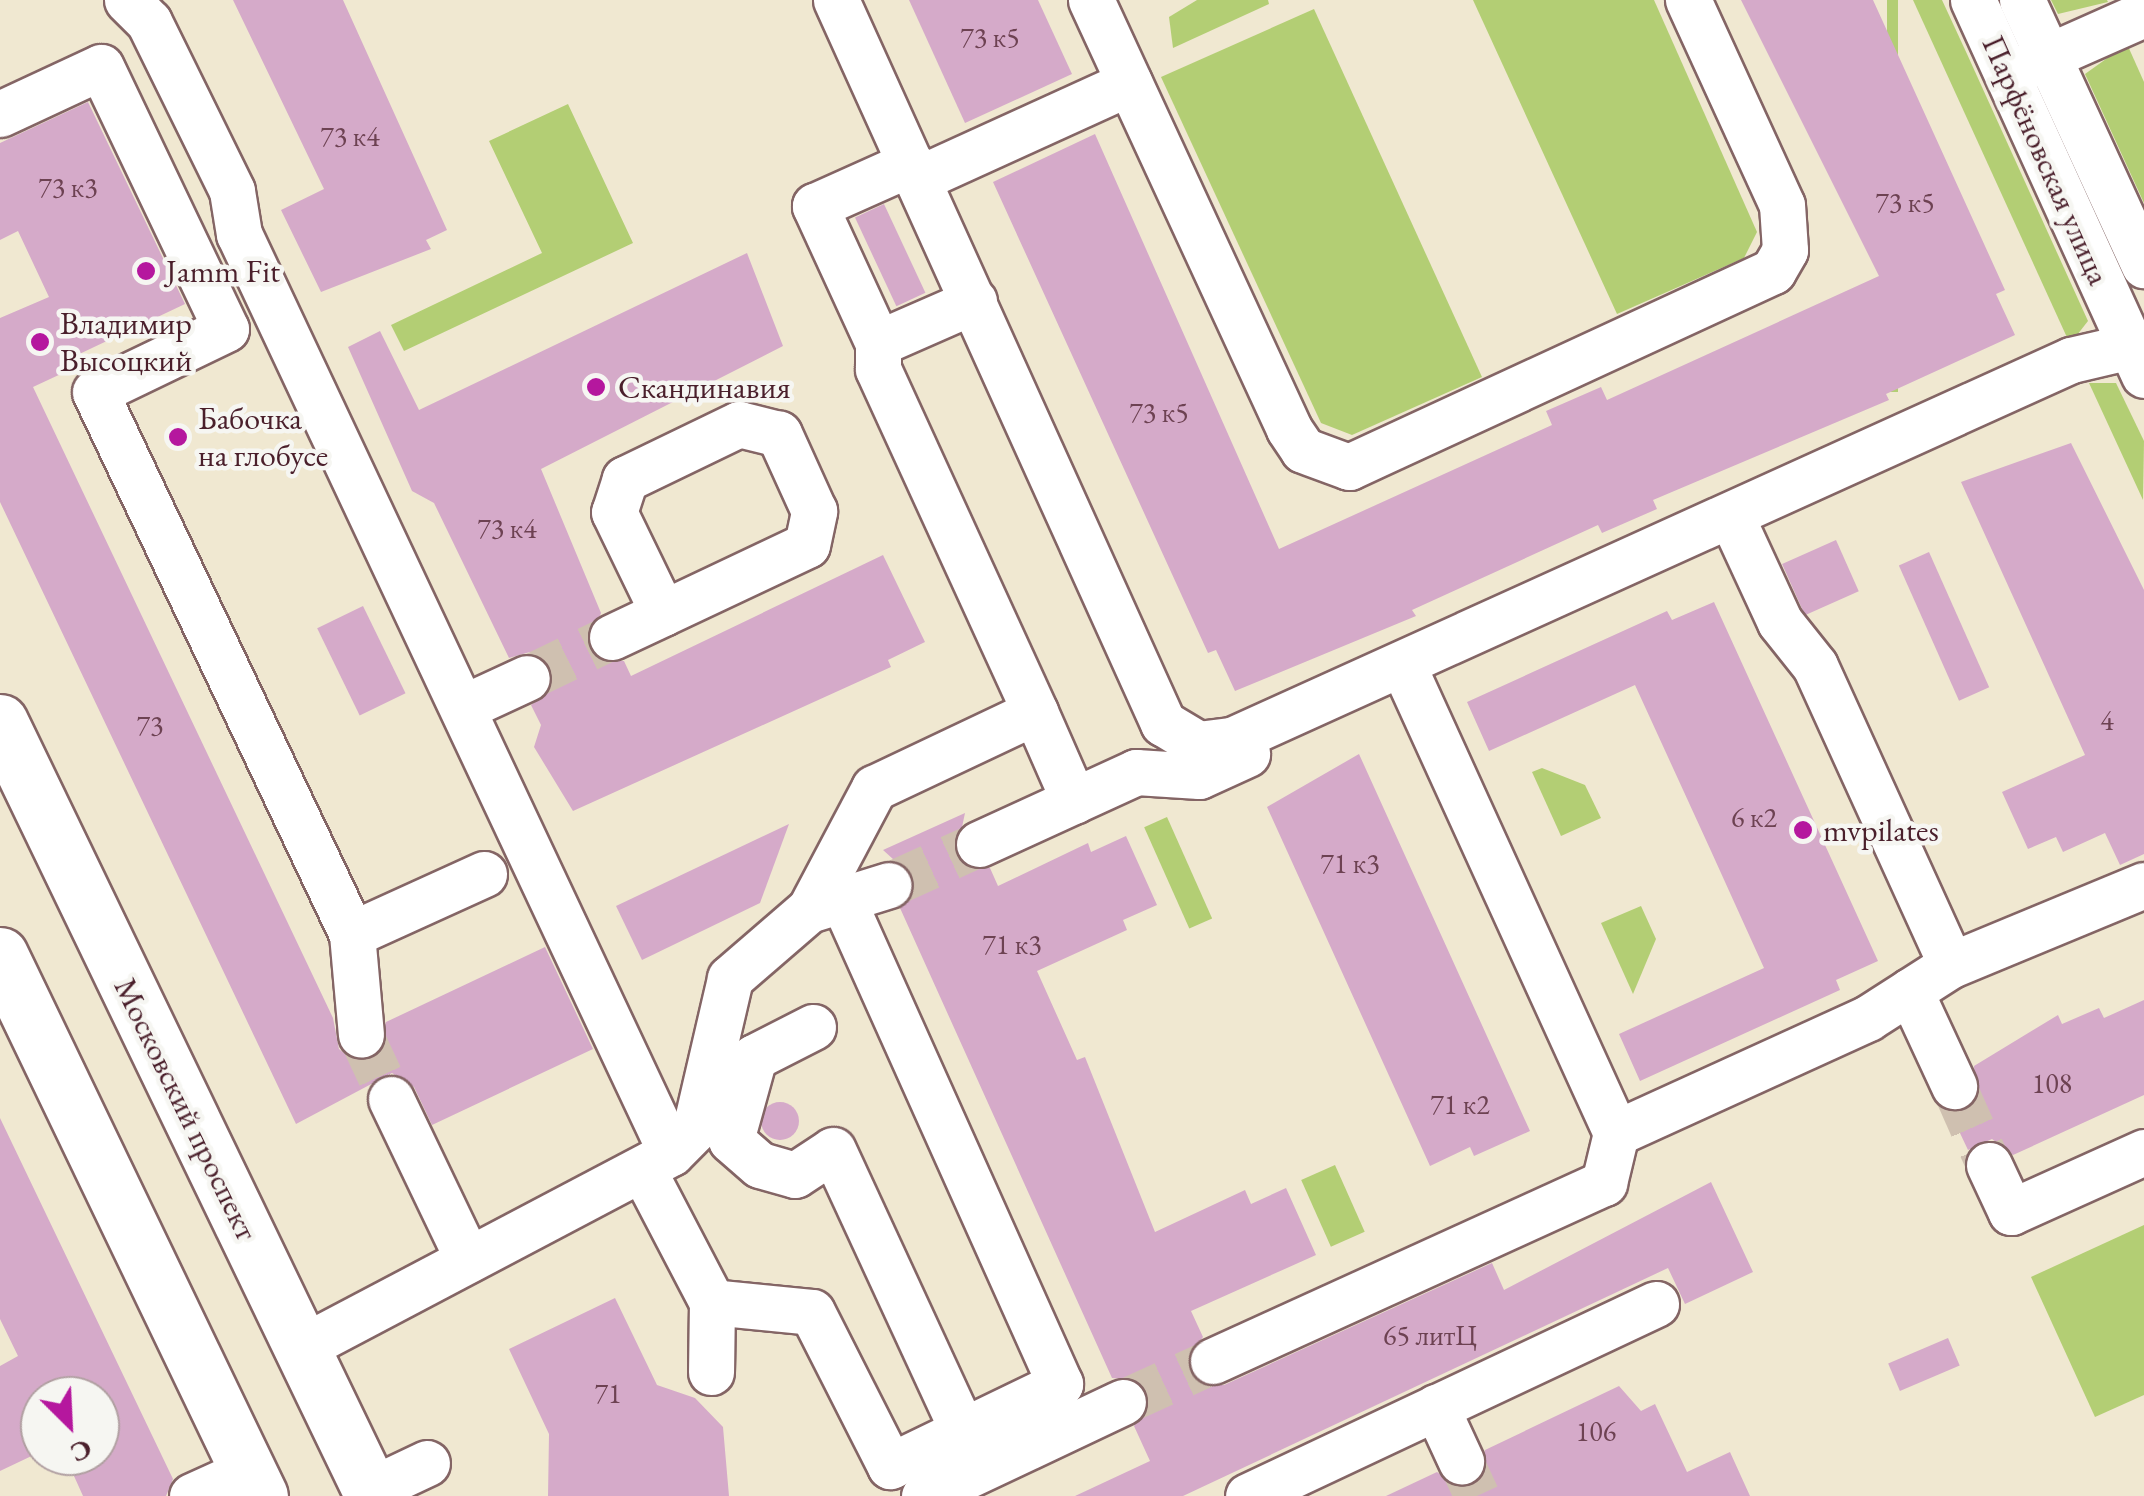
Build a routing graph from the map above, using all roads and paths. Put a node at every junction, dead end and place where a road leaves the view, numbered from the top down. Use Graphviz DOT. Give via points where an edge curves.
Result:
graph roads {
  1 [pos="127,0"];
  2 [pos="836,0"];
  3 [pos="1091,0"];
  4 [pos="1688,0"];
  5 [pos="1973,0"];
  6 [pos="2022,0"];
  7 [pos="2144,14"];
  8 [pos="2048,56"];
  9 [pos="2007,75"];
  10 [pos="1130,83"];
  11 [pos="2,109"];
  12 [pos="914,171"];
  13 [pos="2144,265"];
  14 [pos="974,301"];
  15 [pos="878,343"];
  16 [pos="2140,354"];
  17 [pos="1737,529"];
  18 [pos="664,613"];
  19 [pos="612,637"];
  20 [pos="527,678"];
  21 [pos="1410,679"];
  22 [pos="464,707"];
  23 [pos="1034,712"];
  24 [pos="0,722"];
  25 [pos="1074,800"];
  26 [pos="979,844"];
  27 [pos="484,874"];
  28 [pos="889,885"];
  29 [pos="2144,885"];
  30 [pos="827,907"];
  31 [pos="352,934"];
  32 [pos="0,955"];
  33 [pos="1951,966"];
  34 [pos="1910,991"];
  35 [pos="813,1027"];
  36 [pos="361,1035"];
  37 [pos="1954,1086"];
  38 [pos="392,1099"];
  39 [pos="1616,1132"];
  40 [pos="2144,1152"];
  41 [pos="657,1162"];
  42 [pos="1990,1165"];
  43 [pos="468,1260"];
  44 [pos="712,1302"];
  45 [pos="1656,1304"];
  46 [pos="302,1348"];
  47 [pos="1214,1361"];
  48 [pos="711,1372"];
  49 [pos="1124,1402"];
  50 [pos="1436,1408"];
  51 [pos="962,1432"];
  52 [pos="1461,1461"];
  53 [pos="427,1463"];
  54 [pos="254,1483"];
  55 [pos="371,1493"];
  56 [pos="192,1496"];
  57 [pos="924,1496"];
  58 [pos="1248,1496"];
  1 -- 22 [label="street" via="149,22 232,191 239,234"];
  2 -- 12 [label="street"];
  3 -- 10 [label="street"];
  4 -- 10 [label="street" via="1782,205 1784,250 1773,271 1349,466 1304,450 1289,429"];
  5 -- 9 [label="street, Парфёновская улица"];
  6 -- 8 [label="street, Парфёновская улица"];
  7 -- 8 [label="street"];
  8 -- 9 [label="street"];
  8 -- 13 [label="street, Парфёновская улица"];
  9 -- 16 [label="street, Парфёновская улица"];
  10 -- 12 [label="street"];
  11 -- 31 [label="street" via="101,67 226,329 94,392"];
  12 -- 14 [label="street"];
  12 -- 15 [label="street" via="816,206"];
  14 -- 15 [label="street"];
  14 -- 16 [label="street" via="1163,722 1198,744 1232,740 1636,542 2070,360"];
  15 -- 23 [label="street" via="878,369"];
  16 -- 17 [label="street"];
  17 -- 21 [label="street"];
  17 -- 33 [label="street" via="1780,622 1814,666"];
  18 -- 18 [label="street" via="807,545 814,511 779,434 739,424 625,479 614,512"];
  18 -- 19 [label="street"];
  20 -- 22 [label="street"];
  21 -- 25 [label="street" via="1199,776 1136,772"];
  21 -- 39 [label="street"];
  22 -- 41 [label="street"];
  23 -- 25 [label="street"];
  23 -- 30 [label="street" via="874,788"];
  24 -- 46 [label="main road, Московский проспект"];
  25 -- 26 [label="street"];
  27 -- 31 [label="street"];
  28 -- 30 [label="street"];
  29 -- 33 [label="street"];
  30 -- 41 [label="street" via="730,978 694,1129"];
  30 -- 51 [label="street" via="1060,1384"];
  31 -- 36 [label="street"];
  32 -- 54 [label="main road"];
  33 -- 34 [label="street"];
  34 -- 37 [label="street"];
  34 -- 39 [label="street"];
  35 -- 51 [label="street" via="754,1056 732,1140 760,1166 795,1175 834,1150"];
  38 -- 43 [label="street"];
  39 -- 47 [label="street" via="1604,1183"];
  40 -- 42 [label="street" via="2011,1212"];
  41 -- 43 [label="street"];
  41 -- 44 [label="street"];
  43 -- 46 [label="street"];
  44 -- 48 [label="street"];
  44 -- 51 [label="street" via="812,1312 890,1466"];
  45 -- 50 [label="street"];
  46 -- 55 [label="main road, Московский проспект"];
  49 -- 57 [label="street"];
  50 -- 52 [label="street"];
  50 -- 58 [label="street"];
  53 -- 55 [label="street"];
  54 -- 56 [label="street"];
}
